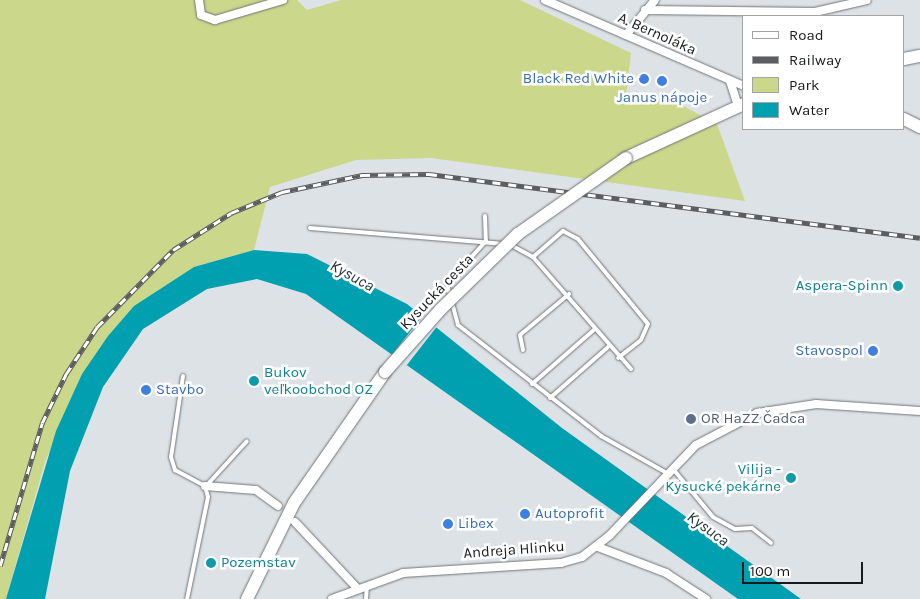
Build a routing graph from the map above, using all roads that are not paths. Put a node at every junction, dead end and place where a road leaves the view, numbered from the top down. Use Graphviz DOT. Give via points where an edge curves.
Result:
graph roads {
  1 [pos="199,0"];
  2 [pos="283,0"];
  3 [pos="546,0"];
  4 [pos="655,0"];
  5 [pos="867,0"];
  6 [pos="645,10"];
  7 [pos="626,35"];
  8 [pos="730,81"];
  9 [pos="742,85"];
  10 [pos="741,105"];
  11 [pos="905,120"];
  12 [pos="905,125"];
  13 [pos="920,128"];
  14 [pos="485,216"];
  15 [pos="310,228"];
  16 [pos="486,241"];
  17 [pos="534,257"];
  18 [pos="569,294"];
  19 [pos="594,330"];
  20 [pos="608,347"];
  21 [pos="523,350"];
  22 [pos="618,358"];
  23 [pos="631,369"];
  24 [pos="183,376"];
  25 [pos="532,384"];
  26 [pos="550,398"];
  27 [pos="920,411"];
  28 [pos="247,441"];
  29 [pos="669,470"];
  30 [pos="205,486"];
  31 [pos="278,506"];
  32 [pos="295,522"];
  33 [pos="771,544"];
  34 [pos="598,546"];
  35 [pos="367,584"];
  36 [pos="356,587"];
  37 [pos="187,599"];
  38 [pos="247,599"];
  39 [pos="332,599"];
  40 [pos="366,599"];
  41 [pos="706,599"];
  1 -- 2 [label="street" via="201,14 215,20"];
  3 -- 7 [label="street, A. Bernoláka"];
  4 -- 6 [label="street"];
  5 -- 6 [label="street" via="815,12"];
  6 -- 7 [label="street"];
  7 -- 8 [label="street, A. Bernoláka"];
  8 -- 9 [label="street, A. Bernoláka"];
  8 -- 10 [label="street"];
  10 -- 38 [label="main road, Kysucká cesta, bridge" via="626,158 518,234 458,291 385,372 294,503"];
  11 -- 13 [label="main road"];
  12 -- 13 [label="main road"];
  14 -- 16 [label="lane"];
  15 -- 16 [label="lane"];
  16 -- 17 [label="lane" via="523,248"];
  16 -- 25 [label="lane" via="447,284 454,318"];
  17 -- 18 [label="lane"];
  17 -- 22 [label="lane" via="567,232 603,269 648,324 641,340"];
  18 -- 19 [label="lane"];
  18 -- 21 [label="lane" via="520,334"];
  19 -- 20 [label="lane"];
  19 -- 25 [label="lane"];
  20 -- 22 [label="lane"];
  20 -- 26 [label="lane"];
  22 -- 23 [label="lane"];
  24 -- 30 [label="lane" via="171,457 175,470"];
  25 -- 26 [label="lane"];
  26 -- 29 [label="lane" via="600,436"];
  27 -- 29 [label="street, Andreja Hlinku" via="835,404 769,409 717,430"];
  28 -- 30 [label="lane"];
  29 -- 33 [label="lane" via="713,517 735,530 752,528"];
  29 -- 34 [label="street, Andreja Hlinku"];
  30 -- 31 [label="street" via="256,490"];
  30 -- 37 [label="lane" via="208,497"];
  32 -- 36 [label="street"];
  34 -- 35 [label="street, Andreja Hlinku" via="561,563 403,573"];
  34 -- 41 [label="street" via="666,573"];
  35 -- 36 [label="street, Andreja Hlinku"];
  35 -- 40 [label="lane"];
  36 -- 39 [label="street, Andreja Hlinku"];
}
